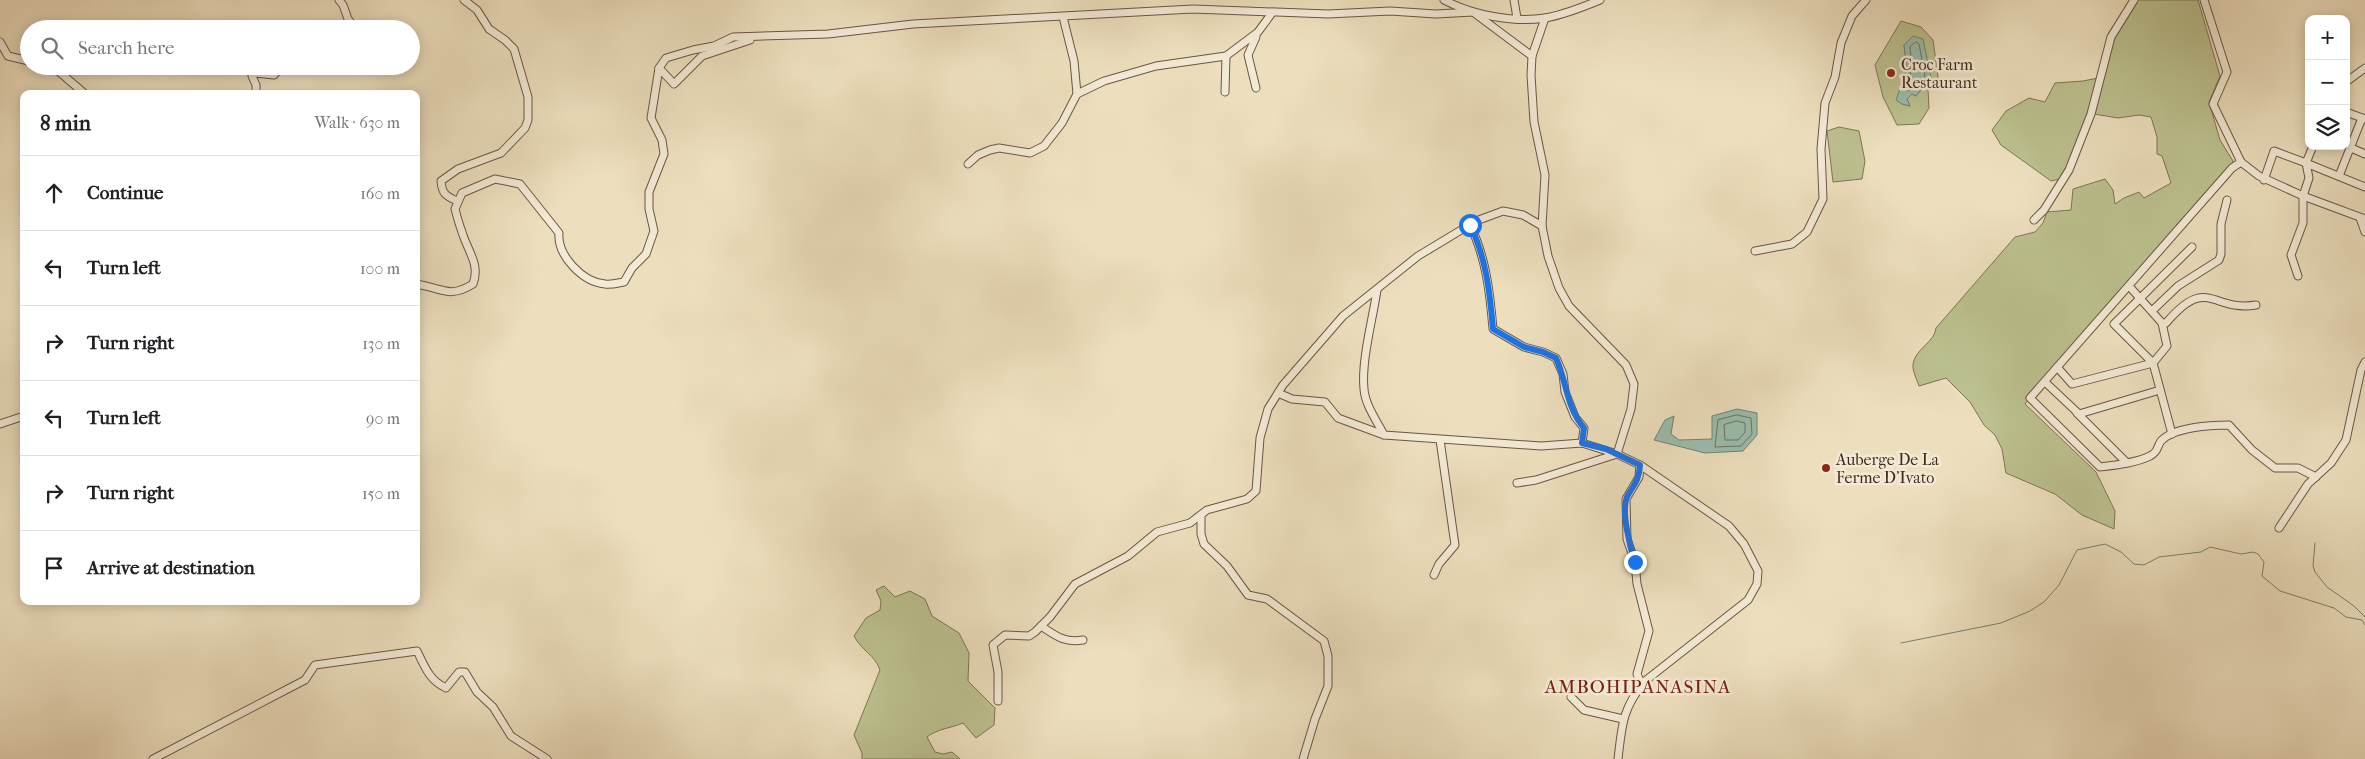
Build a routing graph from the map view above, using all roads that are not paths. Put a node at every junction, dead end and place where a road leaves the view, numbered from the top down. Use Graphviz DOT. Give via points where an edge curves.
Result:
graph roads {
  1 [pos="339,0"];
  2 [pos="464,0"];
  3 [pos="1444,0"];
  4 [pos="1514,0"];
  5 [pos="1600,0"];
  6 [pos="1866,0"];
  7 [pos="2134,0"];
  8 [pos="2204,0"];
  9 [pos="1272,12"];
  10 [pos="1472,12"];
  11 [pos="1063,17"];
  12 [pos="1517,18"];
  13 [pos="1545,18"];
  14 [pos="348,20"];
  15 [pos="1258,32"];
  16 [pos="762,38"];
  17 [pos="0,42"];
  18 [pos="1226,56"];
  19 [pos="1532,56"];
  20 [pos="20,59"];
  21 [pos="659,68"];
  22 [pos="2365,68"];
  23 [pos="63,75"];
  24 [pos="253,75"];
  25 [pos="2350,79"];
  26 [pos="1256,88"];
  27 [pos="80,90"];
  28 [pos="256,90"];
  29 [pos="1225,92"];
  30 [pos="1077,94"];
  31 [pos="2350,114"];
  32 [pos="2364,119"];
  33 [pos="2351,148"];
  34 [pos="2311,150"];
  35 [pos="2365,154"];
  36 [pos="2241,162"];
  37 [pos="2306,163"];
  38 [pos="968,164"];
  39 [pos="2339,176"];
  40 [pos="2264,180"];
  41 [pos="2365,186"];
  42 [pos="2303,196"];
  43 [pos="2227,200"];
  44 [pos="457,201"];
  45 [pos="2362,219"];
  46 [pos="2034,220"];
  47 [pos="1470,225"];
  48 [pos="1542,226"];
  49 [pos="2365,232"];
  50 [pos="2192,247"];
  51 [pos="1755,252"];
  52 [pos="2298,276"];
  53 [pos="420,285"];
  54 [pos="2129,286"];
  55 [pos="1377,290"];
  56 [pos="2140,299"];
  57 [pos="2256,305"];
  58 [pos="2153,310"];
  59 [pos="2162,323"];
  60 [pos="2365,362"];
  61 [pos="2153,363"];
  62 [pos="2057,367"];
  63 [pos="2045,382"];
  64 [pos="2160,390"];
  65 [pos="1278,393"];
  66 [pos="2077,413"];
  67 [pos="20,417"];
  68 [pos="0,424"];
  69 [pos="2172,434"];
  70 [pos="1384,435"];
  71 [pos="1440,440"];
  72 [pos="1582,443"];
  73 [pos="1617,454"];
  74 [pos="2126,462"];
  75 [pos="1640,465"];
  76 [pos="2316,477"];
  77 [pos="1518,483"];
  78 [pos="1201,515"];
  79 [pos="2279,528"];
  80 [pos="1434,575"];
  81 [pos="1041,626"];
  82 [pos="1083,640"];
  83 [pos="1642,685"];
  84 [pos="1571,696"];
  85 [pos="998,701"];
  86 [pos="1623,719"];
  87 [pos="152,759"];
  88 [pos="547,759"];
  89 [pos="1303,759"];
  90 [pos="1618,759"];
  1 -- 14 [label="street"];
  2 -- 44 [label="street" via="477,10 489,29 514,49 525,81 529,108 524,128 501,153 458,169 441,182 445,196"];
  3 -- 10 [label="street"];
  4 -- 12 [label="street"];
  5 -- 13 [label="street"];
  6 -- 51 [label="street" via="1852,16 1841,43 1825,103 1821,148 1823,199 1806,232 1792,244"];
  7 -- 46 [label="street" via="2110,37 2091,114 2069,170"];
  8 -- 36 [label="street" via="2227,72 2213,104"];
  9 -- 10 [label="street"];
  9 -- 11 [label="street" via="1193,8"];
  9 -- 15 [label="street"];
  10 -- 12 [label="street"];
  10 -- 19 [label="street"];
  11 -- 16 [label="street" via="928,23"];
  11 -- 30 [label="street" via="1074,62"];
  12 -- 13 [label="street"];
  13 -- 19 [label="street"];
  15 -- 18 [label="street"];
  15 -- 26 [label="street" via="1248,55"];
  16 -- 21 [label="street" via="733,37 714,46 666,58"];
  16 -- 21 [label="street" via="702,56 674,84"];
  17 -- 20 [label="street" via="8,56"];
  18 -- 29 [label="street"];
  18 -- 30 [label="street" via="1156,66 1104,81"];
  19 -- 48 [label="street" via="1534,122 1545,175"];
  21 -- 44 [label="street" via="651,118 662,140 664,154 649,192 654,231 646,254 624,282 605,284 574,268 558,242 559,233 520,184 495,179 462,194"];
  22 -- 25 [label="street"];
  23 -- 27 [label="street"];
  24 -- 28 [label="street"];
  30 -- 38 [label="street" via="1062,123 1044,146 1030,153 999,148 990,150"];
  31 -- 32 [label="street"];
  32 -- 33 [label="street"];
  33 -- 35 [label="street"];
  33 -- 39 [label="street"];
  34 -- 37 [label="street"];
  36 -- 40 [label="street"];
  36 -- 54 [label="street" via="2232,168"];
  37 -- 39 [label="street"];
  37 -- 40 [label="street" via="2274,151"];
  37 -- 42 [label="street" via="2309,178"];
  39 -- 41 [label="street"];
  40 -- 42 [label="street"];
  42 -- 45 [label="street"];
  42 -- 52 [label="street" via="2303,224 2291,255"];
  43 -- 58 [label="street" via="2218,260 2178,286"];
  44 -- 53 [label="street" via="455,208 477,275 473,284 452,293"];
  45 -- 49 [label="street"];
  47 -- 48 [label="street" via="1503,211 1523,215"];
  47 -- 55 [label="street" via="1418,256"];
  47 -- 72 [label="street" via="1479,243 1493,329 1524,347 1556,358 1575,418 1584,428"];
  48 -- 73 [label="street" via="1548,256 1569,306 1626,365 1634,384 1631,409"];
  50 -- 56 [label="street"];
  54 -- 56 [label="street"];
  54 -- 62 [label="street"];
  55 -- 65 [label="street" via="1343,316"];
  55 -- 70 [label="street" via="1364,389"];
  56 -- 58 [label="street"];
  56 -- 61 [label="street" via="2114,324"];
  57 -- 59 [label="street" via="2236,305 2197,297"];
  58 -- 59 [label="street"];
  59 -- 61 [label="street" via="2167,346"];
  60 -- 76 [label="street" via="2346,440 2331,463"];
  61 -- 62 [label="street" via="2072,384"];
  61 -- 64 [label="street"];
  62 -- 63 [label="street"];
  63 -- 66 [label="street"];
  63 -- 74 [label="street" via="2030,398 2035,403 2100,467"];
  64 -- 66 [label="street"];
  64 -- 69 [label="street"];
  65 -- 70 [label="street" via="1292,399 1325,402 1338,418"];
  65 -- 78 [label="street" via="1268,409 1260,438 1256,491 1247,499"];
  66 -- 74 [label="street"];
  67 -- 68 [label="street"];
  69 -- 74 [label="street" via="2161,442 2157,452"];
  69 -- 76 [label="street" via="2208,425 2229,425 2252,450 2275,468 2298,468"];
  70 -- 71 [label="street"];
  71 -- 72 [label="street" via="1541,446"];
  71 -- 80 [label="street" via="1454,545"];
  72 -- 73 [label="street"];
  73 -- 75 [label="street"];
  73 -- 77 [label="street"];
  75 -- 83 [label="street" via="1640,477 1626,499 1627,539 1649,631 1637,674"];
  75 -- 83 [label="street" via="1729,526 1744,544 1758,571 1757,584 1748,600"];
  76 -- 79 [label="street"];
  78 -- 81 [label="street" via="1190,523 1156,532 1128,556 1075,584"];
  78 -- 89 [label="street" via="1204,544 1227,566 1248,595 1267,599 1324,641 1328,656 1328,686"];
  81 -- 82 [label="street" via="1061,640"];
  81 -- 85 [label="street" via="1029,636 1005,636 993,645 998,672"];
  83 -- 86 [label="street" via="1633,695"];
  84 -- 86 [label="street" via="1584,710"];
  86 -- 90 [label="street"];
  87 -- 88 [label="street" via="305,680 315,665 417,651 428,674 446,688 459,672 465,672 511,736"];
}
